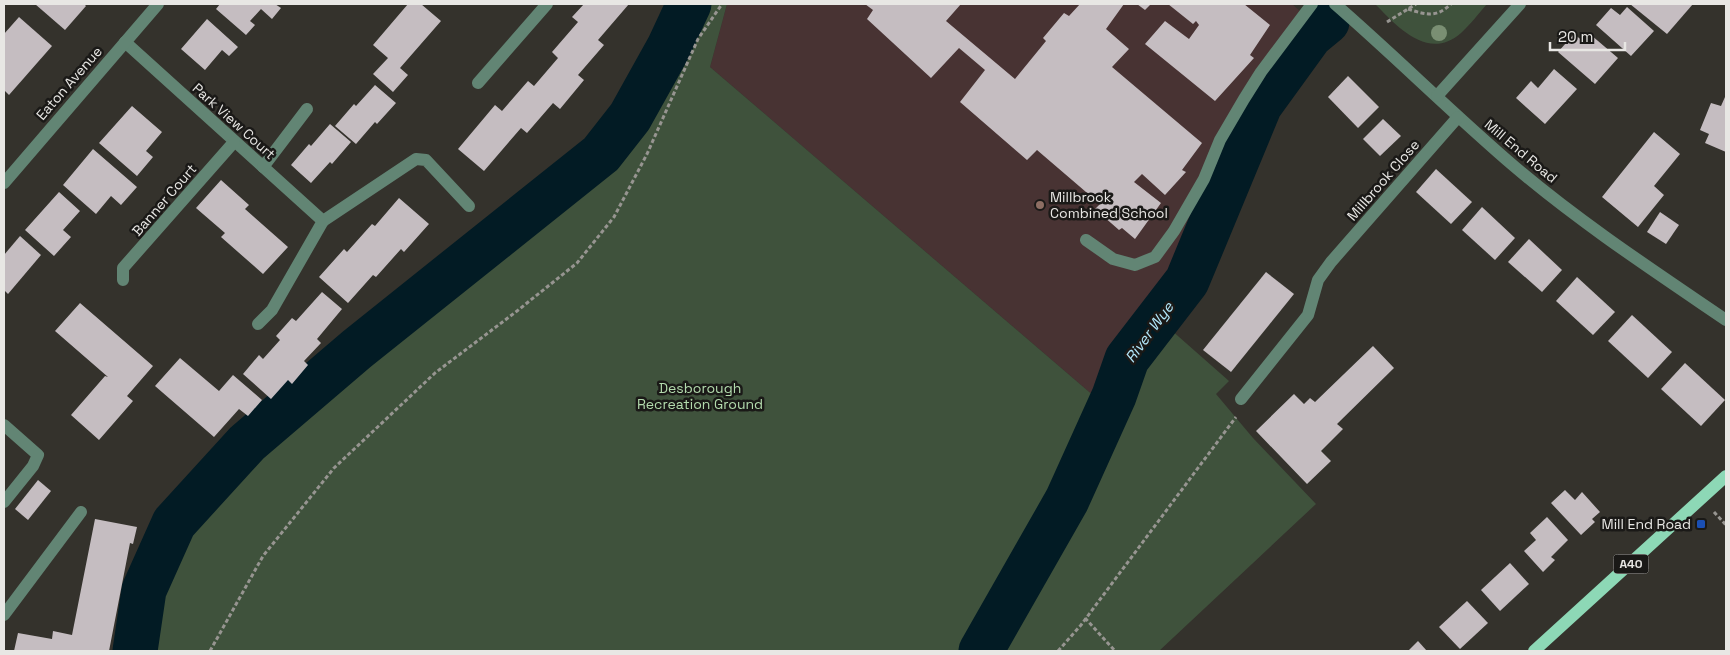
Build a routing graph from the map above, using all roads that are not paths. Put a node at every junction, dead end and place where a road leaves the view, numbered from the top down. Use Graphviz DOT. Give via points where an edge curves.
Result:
graph roads {
  1 [pos="158,4"];
  2 [pos="547,4"];
  3 [pos="1312,4"];
  4 [pos="1335,4"];
  5 [pos="1520,4"];
  6 [pos="124,42"];
  7 [pos="478,83"];
  8 [pos="1437,96"];
  9 [pos="307,109"];
  10 [pos="1458,117"];
  11 [pos="234,142"];
  12 [pos="263,167"];
  13 [pos="4,183"];
  14 [pos="469,206"];
  15 [pos="323,221"];
  16 [pos="1086,240"];
  17 [pos="123,280"];
  18 [pos="1726,320"];
  19 [pos="258,324"];
  20 [pos="1241,399"];
  21 [pos="4,424"];
  22 [pos="1726,476"];
  23 [pos="4,502"];
  24 [pos="82,512"];
  25 [pos="4,614"];
  26 [pos="1534,651"];
  1 -- 6 [label="street, Eaton Avenue"];
  2 -- 7 [label="street"];
  3 -- 16 [label="street" via="1244,99 1220,140 1204,179 1155,257 1135,265 1113,259"];
  4 -- 8 [label="street, Mill End Road"];
  5 -- 8 [label="street"];
  6 -- 11 [label="street, Park View Court"];
  6 -- 13 [label="street, Eaton Avenue"];
  8 -- 10 [label="street, Mill End Road"];
  9 -- 12 [label="street"];
  10 -- 18 [label="street, Mill End Road" via="1589,226"];
  10 -- 20 [label="street, Millbrook Close" via="1331,262 1318,280 1308,316"];
  11 -- 12 [label="street, Park View Court"];
  11 -- 17 [label="street, Banner Court" via="124,268"];
  12 -- 15 [label="street, Park View Court"];
  14 -- 15 [label="street" via="426,160 416,159"];
  15 -- 19 [label="street" via="272,310"];
  21 -- 23 [label="street" via="38,455"];
  22 -- 26 [label="main road, A40"];
  24 -- 25 [label="street"];
}
